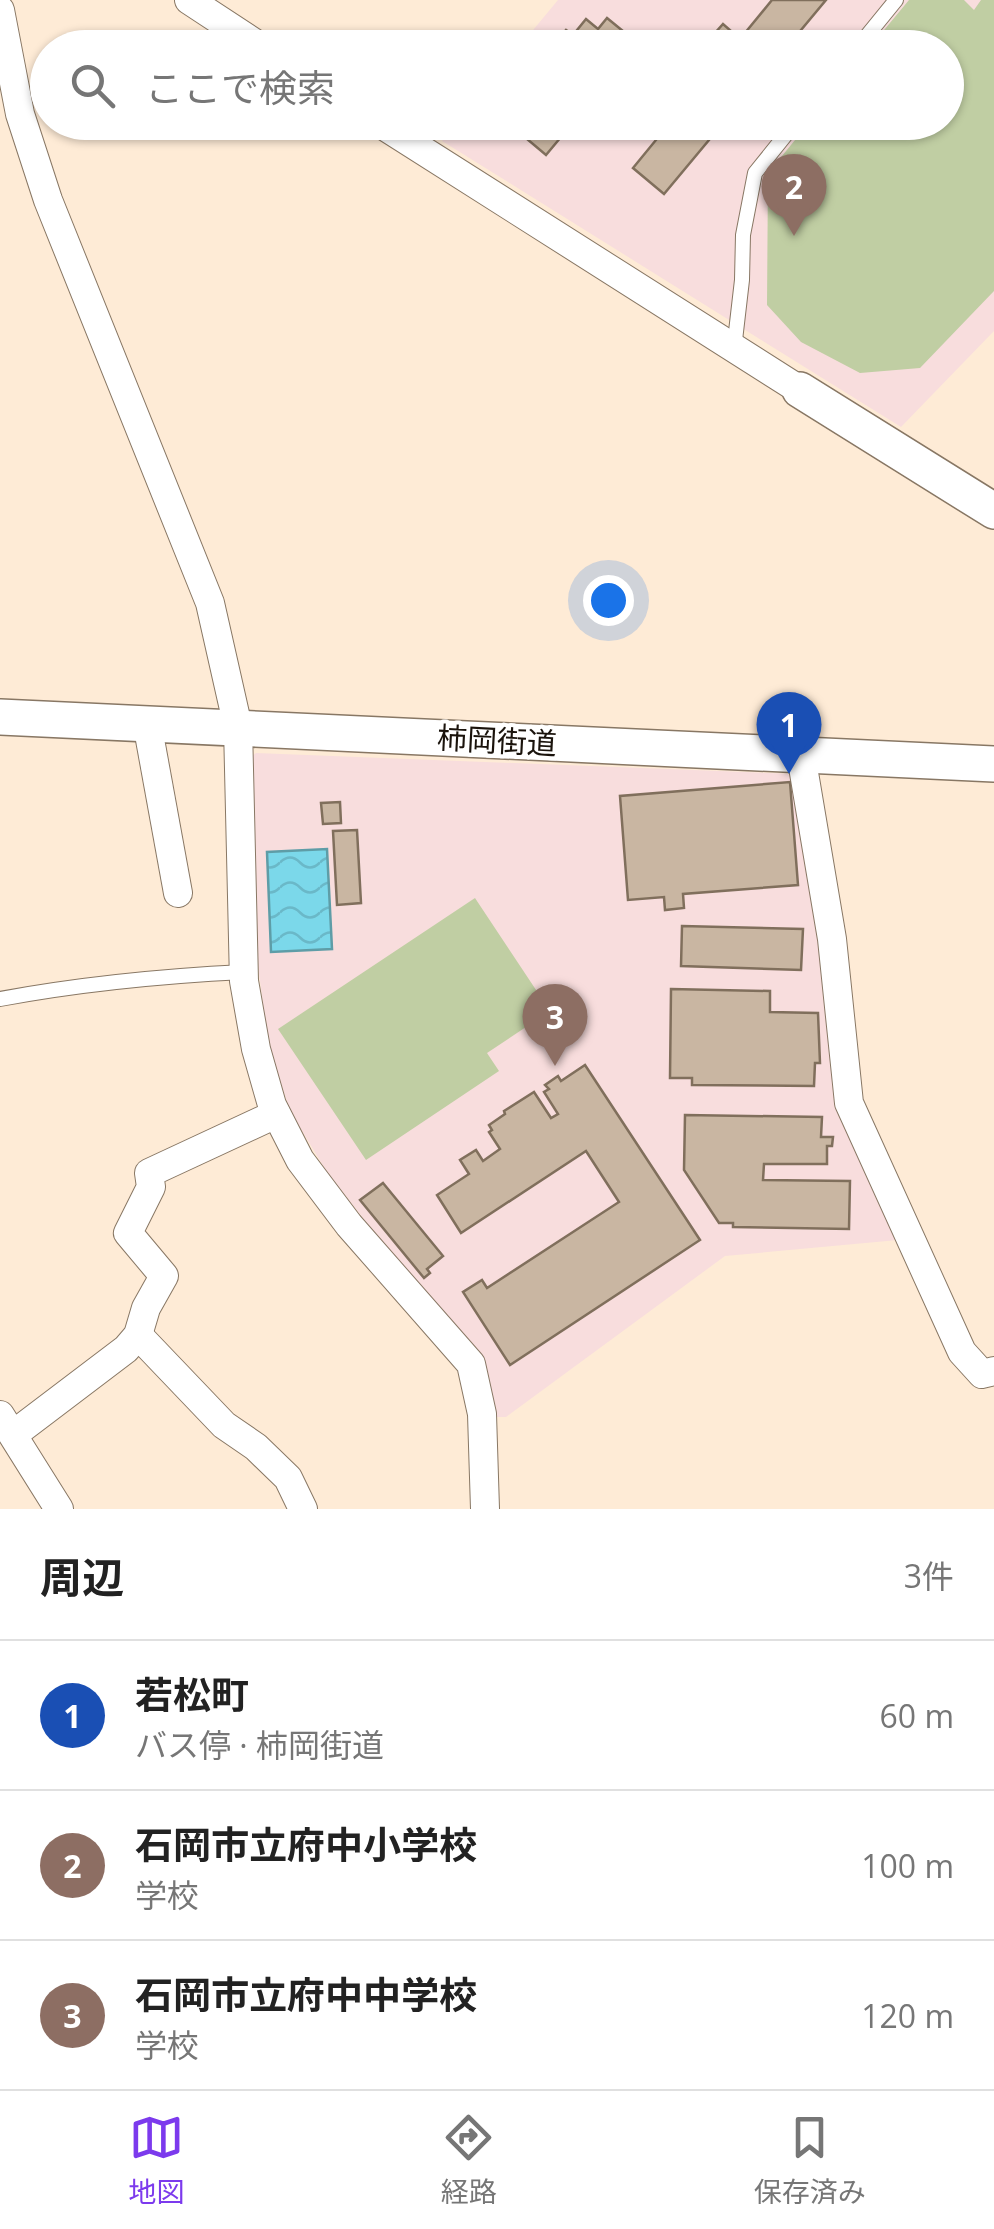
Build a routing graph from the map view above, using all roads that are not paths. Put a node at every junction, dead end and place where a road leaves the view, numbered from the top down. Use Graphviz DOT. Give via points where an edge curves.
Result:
graph roads {
  1 [pos="188,0"];
  2 [pos="896,0"];
  3 [pos="0,10"];
  4 [pos="234,30"];
  5 [pos="872,30"];
  6 [pos="406,140"];
  7 [pos="782,140"];
  8 [pos="734,350"];
  9 [pos="800,390"];
  10 [pos="994,511"];
  11 [pos="0,717"];
  12 [pos="147,723"];
  13 [pos="238,727"];
  14 [pos="801,755"];
  15 [pos="994,764"];
  16 [pos="178,893"];
  17 [pos="244,972"];
  18 [pos="0,1000"];
  19 [pos="276,1114"];
  20 [pos="138,1335"];
  21 [pos="994,1370"];
  22 [pos="7,1425"];
  23 [pos="58,1509"];
  24 [pos="303,1509"];
  25 [pos="485,1509"];
  1 -- 4 [label="street"];
  2 -- 5 [label="lane"];
  3 -- 13 [label="street" via="20,114 210,603"];
  6 -- 8 [label="street"];
  7 -- 8 [label="lane" via="755,173"];
  8 -- 9 [label="street"];
  9 -- 10 [label="street"];
  11 -- 12 [label="street, 柿岡街道"];
  12 -- 13 [label="street, 柿岡街道"];
  12 -- 16 [label="street"];
  13 -- 14 [label="street, 柿岡街道"];
  13 -- 17 [label="street"];
  14 -- 15 [label="street, 柿岡街道"];
  14 -- 21 [label="street" via="832,939 849,1102 962,1352 982,1374"];
  17 -- 18 [label="lane" via="60,988"];
  17 -- 19 [label="street" via="256,1050"];
  19 -- 20 [label="street" via="150,1174 151,1187 128,1233 164,1276"];
  19 -- 25 [label="street" via="300,1160 349,1226 471,1364 482,1414"];
  20 -- 22 [label="street" via="126,1350"];
  20 -- 24 [label="street" via="224,1426 288,1478"];
  22 -- 23 [label="street"];
}
